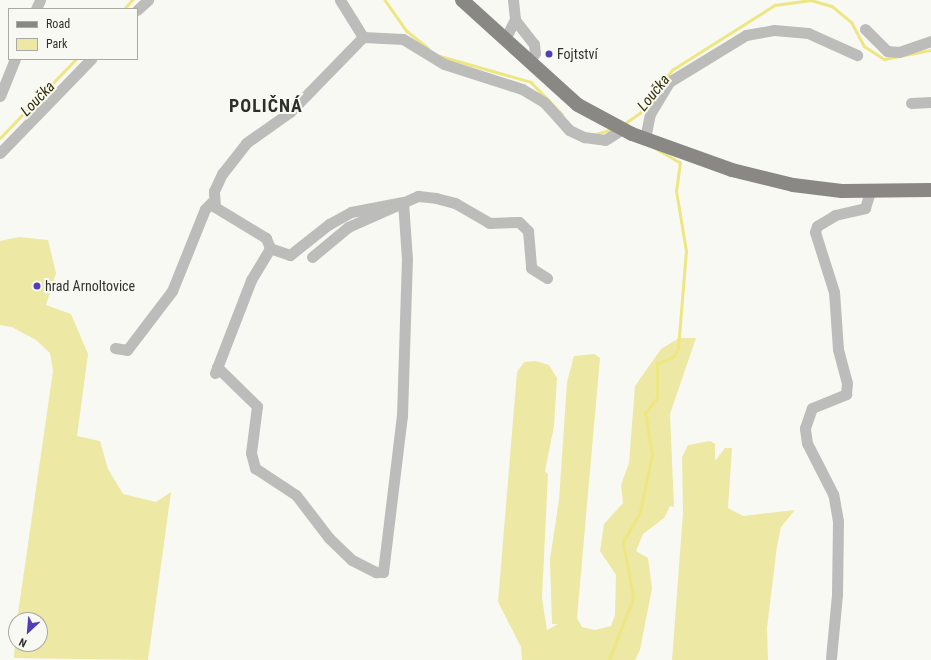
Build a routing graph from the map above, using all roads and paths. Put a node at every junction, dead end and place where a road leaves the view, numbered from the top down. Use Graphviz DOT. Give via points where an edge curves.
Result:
graph roads {
  1 [pos="148,0"];
  2 [pos="340,0"];
  3 [pos="462,0"];
  4 [pos="513,0"];
  5 [pos="138,9"];
  6 [pos="514,20"];
  7 [pos="865,29"];
  8 [pos="506,36"];
  9 [pos="363,37"];
  10 [pos="931,42"];
  11 [pos="857,55"];
  12 [pos="15,60"];
  13 [pos="90,60"];
  14 [pos="530,60"];
  15 [pos="0,96"];
  16 [pos="931,102"];
  17 [pos="911,103"];
  18 [pos="621,130"];
  19 [pos="645,139"];
  20 [pos="0,153"];
  21 [pos="931,190"];
  22 [pos="870,192"];
  23 [pos="212,202"];
  24 [pos="403,202"];
  25 [pos="270,248"];
  26 [pos="312,256"];
  27 [pos="546,278"];
  28 [pos="115,348"];
  29 [pos="830,658"];
  1 -- 5 [label="street"];
  2 -- 9 [label="street"];
  3 -- 8 [label="main road"];
  4 -- 6 [label="street"];
  6 -- 8 [label="street"];
  6 -- 14 [label="street" via="534,44 535,53"];
  7 -- 10 [label="street" via="887,51 899,52"];
  8 -- 14 [label="main road"];
  9 -- 18 [label="street" via="403,39 444,64 522,89 544,102 569,130 584,137 609,139"];
  9 -- 23 [label="street" via="290,112 246,143 222,174"];
  11 -- 19 [label="street" via="808,33 774,30 746,35 669,82 650,114"];
  12 -- 15 [label="street"];
  13 -- 20 [label="street"];
  14 -- 18 [label="main road" via="578,105"];
  16 -- 17 [label="street"];
  18 -- 19 [label="main road"];
  19 -- 22 [label="main road" via="773,181 823,190"];
  21 -- 22 [label="main road"];
  22 -- 29 [label="street" via="865,208 835,215 817,226 815,232 834,292 838,349 847,383 846,394 812,408 804,428 807,443 833,494 838,521 837,594"];
  23 -- 25 [label="street" via="220,211 266,238"];
  23 -- 28 [label="street" via="205,209 172,291 127,350"];
  24 -- 25 [label="street" via="351,212 329,224 290,255"];
  24 -- 25 [label="street" via="407,298 402,416 383,572 376,572 352,560 330,538 296,495 256,468 251,453 257,406 215,371 251,280"];
  24 -- 26 [label="street" via="348,226"];
  24 -- 27 [label="street" via="418,196 436,198 455,203 489,224 519,222 528,231 531,268"];
}
